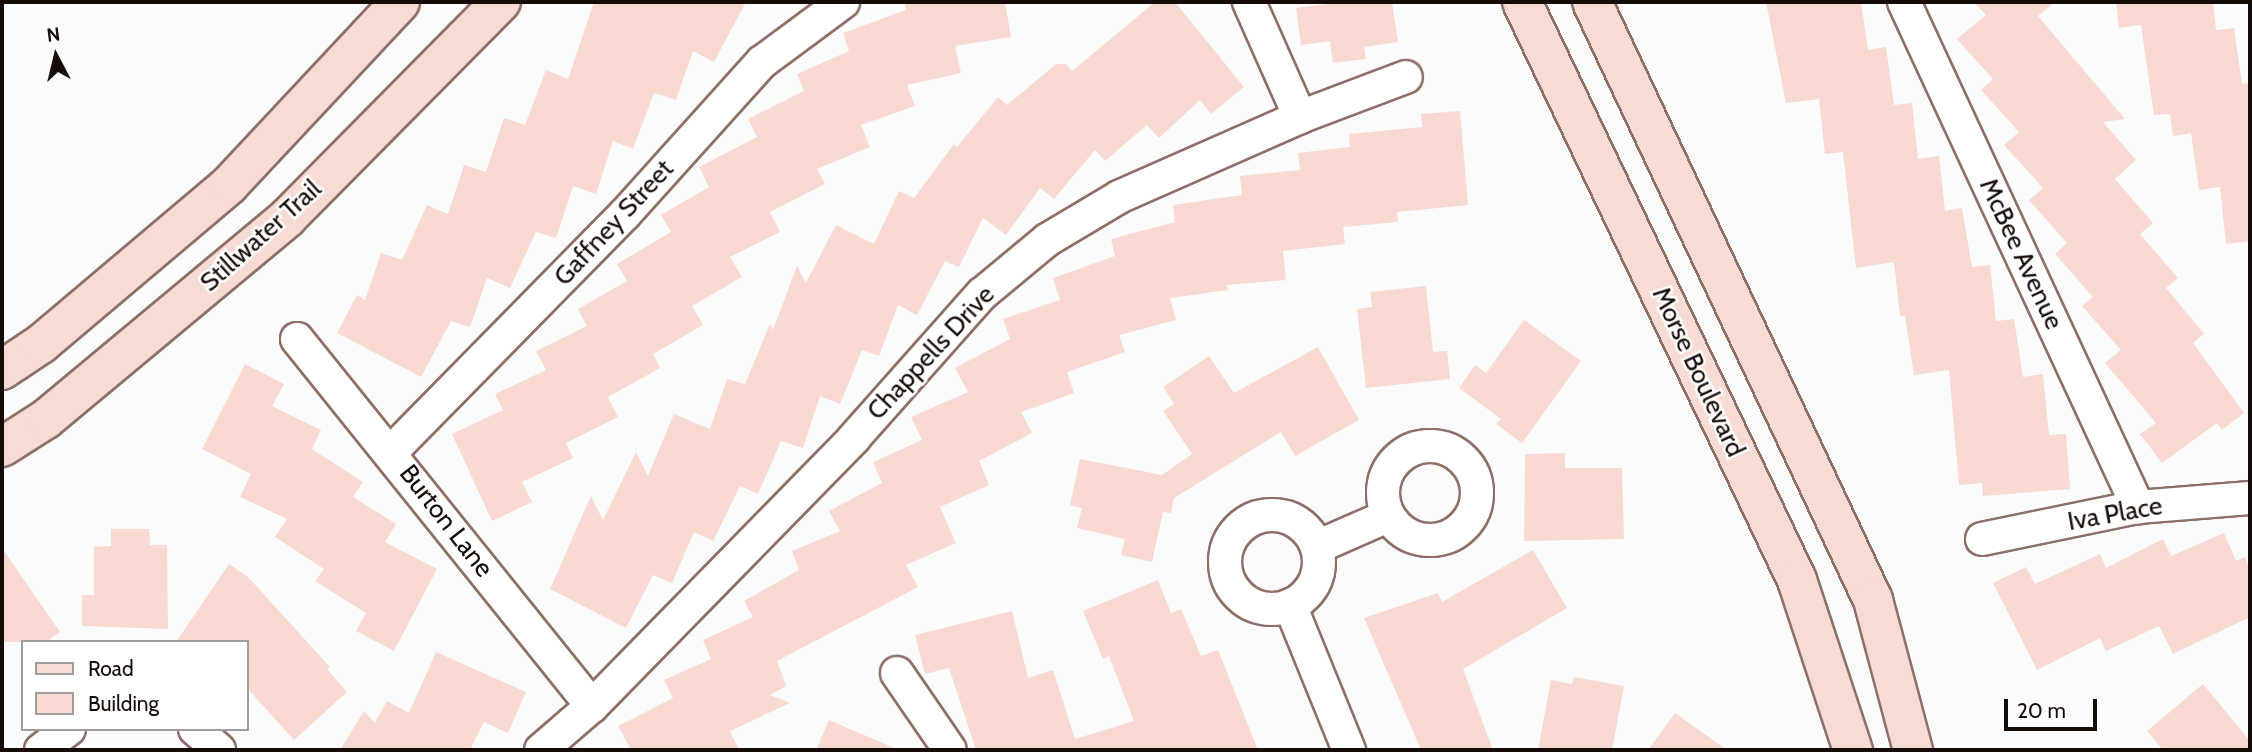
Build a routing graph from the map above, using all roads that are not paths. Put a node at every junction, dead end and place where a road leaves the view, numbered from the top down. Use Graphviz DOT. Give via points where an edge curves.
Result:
graph roads {
  1 [pos="400,2"];
  2 [pos="501,2"];
  3 [pos="843,2"];
  4 [pos="1249,2"];
  5 [pos="1522,2"];
  6 [pos="1592,2"];
  7 [pos="1904,2"];
  8 [pos="1406,77"];
  9 [pos="1300,117"];
  10 [pos="297,339"];
  11 [pos="2,370"];
  12 [pos="2,447"];
  13 [pos="391,452"];
  14 [pos="2250,498"];
  15 [pos="2138,507"];
  16 [pos="1388,516"];
  17 [pos="1982,539"];
  18 [pos="1317,547"];
  19 [pos="1290,605"];
  20 [pos="897,673"];
  21 [pos="592,706"];
  22 [pos="66,731"];
  23 [pos="197,731"];
  24 [pos="41,750"];
  25 [pos="219,750"];
  26 [pos="541,750"];
  27 [pos="950,750"];
  28 [pos="1349,750"];
  29 [pos="1853,750"];
  30 [pos="1913,750"];
  1 -- 11 [label="main road" via="229,185 41,344"];
  2 -- 12 [label="main road, Stillwater Trail" via="287,218 46,419"];
  3 -- 13 [label="street, Gaffney Street" via="762,62 625,214"];
  4 -- 9 [label="street"];
  5 -- 29 [label="main road, Morse Boulevard" via="1797,580"];
  6 -- 30 [label="main road" via="1873,600"];
  7 -- 15 [label="street, McBee Avenue"];
  8 -- 9 [label="street, Chappells Drive"];
  9 -- 21 [label="street, Chappells Drive" via="1119,197 1047,240 982,294 854,438"];
  10 -- 13 [label="street, Burton Lane"];
  13 -- 21 [label="street, Burton Lane"];
  14 -- 15 [label="street, Iva Place"];
  15 -- 17 [label="street, Iva Place"];
  16 -- 18 [label="street"];
  18 -- 19 [label="street" via="1319,561 1312,588"];
  18 -- 19 [label="street" via="1310,533 1283,516 1251,520 1229,542 1225,558 1233,589 1259,607"];
  19 -- 28 [label="street"];
  20 -- 27 [label="street"];
  21 -- 26 [label="street, Chappells Drive"];
  22 -- 24 [label="street"];
  23 -- 25 [label="street"];
}
